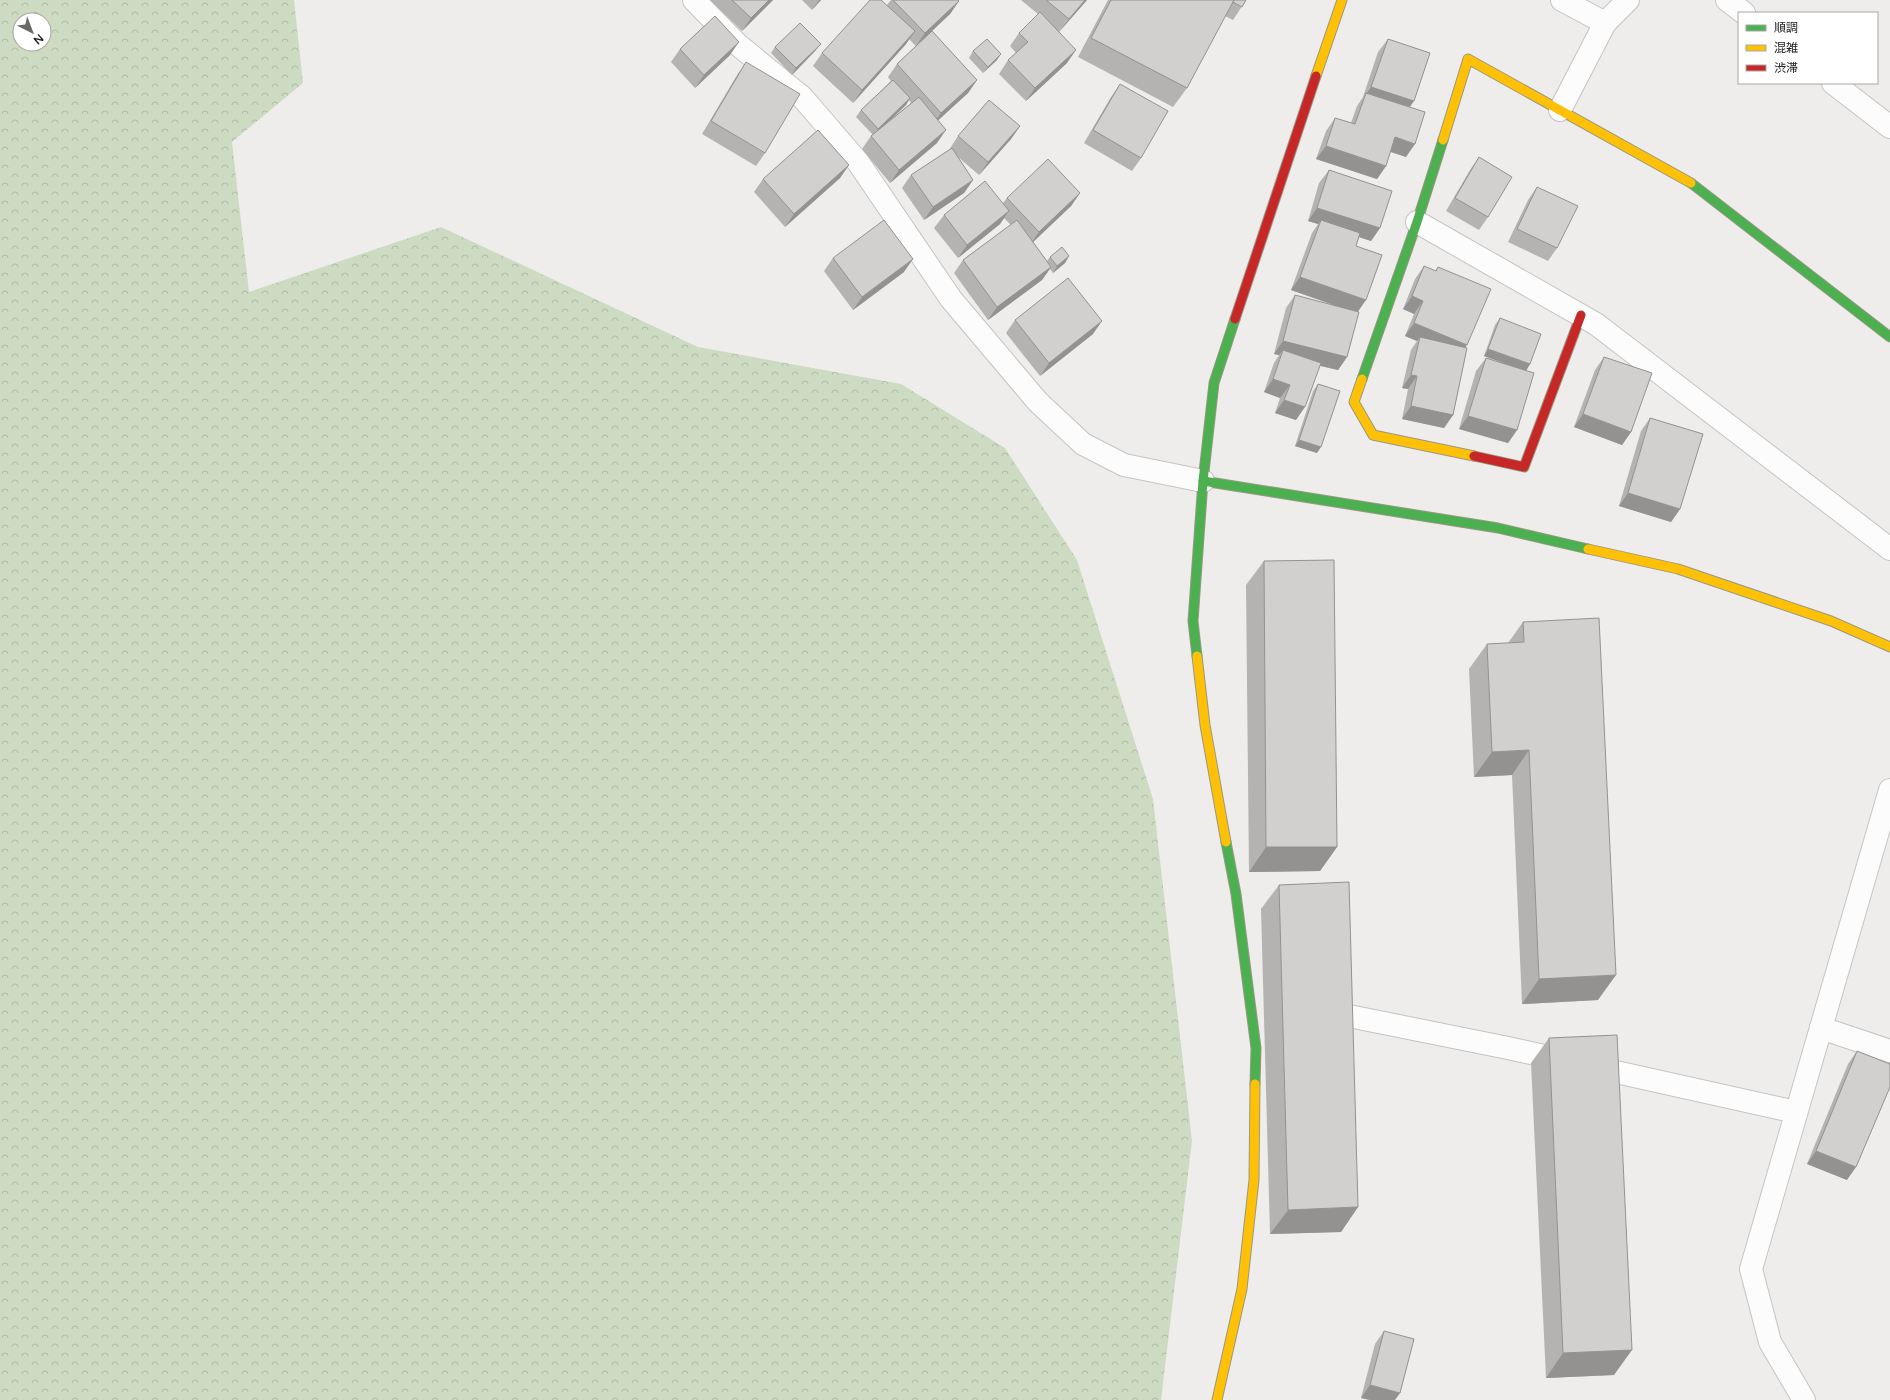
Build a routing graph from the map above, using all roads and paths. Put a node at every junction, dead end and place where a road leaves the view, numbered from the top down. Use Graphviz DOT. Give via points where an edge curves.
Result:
graph roads {
  1 [pos="694,0"];
  2 [pos="1342,0"];
  3 [pos="1562,0"];
  4 [pos="1628,0"];
  5 [pos="1727,0"];
  6 [pos="1743,12"];
  7 [pos="1605,23"];
  8 [pos="1834,84"];
  9 [pos="1560,110"];
  10 [pos="1890,127"];
  11 [pos="1417,222"];
  12 [pos="1580,315"];
  13 [pos="1890,337"];
  14 [pos="1203,481"];
  15 [pos="1890,549"];
  16 [pos="1890,647"];
  17 [pos="1890,790"];
  18 [pos="1249,996"];
  19 [pos="1273,1001"];
  20 [pos="1304,1007"];
  21 [pos="1821,1028"];
  22 [pos="1890,1051"];
  23 [pos="1796,1112"];
  24 [pos="1217,1400"];
  25 [pos="1804,1400"];
  1 -- 14 [label="street" via="737,44 802,97 858,162 951,299 1038,402 1083,444 1124,465"];
  2 -- 14 [label="street" via="1214,383"];
  3 -- 7 [label="street"];
  4 -- 7 [label="street"];
  5 -- 6 [label="street"];
  7 -- 9 [label="street"];
  8 -- 10 [label="street"];
  9 -- 11 [label="street" via="1468,59"];
  9 -- 13 [label="street" via="1687,180"];
  11 -- 12 [label="street"];
  11 -- 12 [label="street" via="1354,402 1373,435 1524,467"];
  12 -- 15 [label="street" via="1596,324"];
  14 -- 16 [label="street" via="1498,528 1678,570 1830,621"];
  14 -- 18 [label="street" via="1193,621 1205,725 1236,894"];
  17 -- 21 [label="street"];
  18 -- 19 [label="street"];
  18 -- 24 [label="street" via="1256,1048 1254,1180 1242,1289"];
  20 -- 23 [label="street" via="1508,1048"];
  21 -- 22 [label="street"];
  21 -- 23 [label="street"];
  23 -- 25 [label="street" via="1751,1269 1770,1342"];
}
